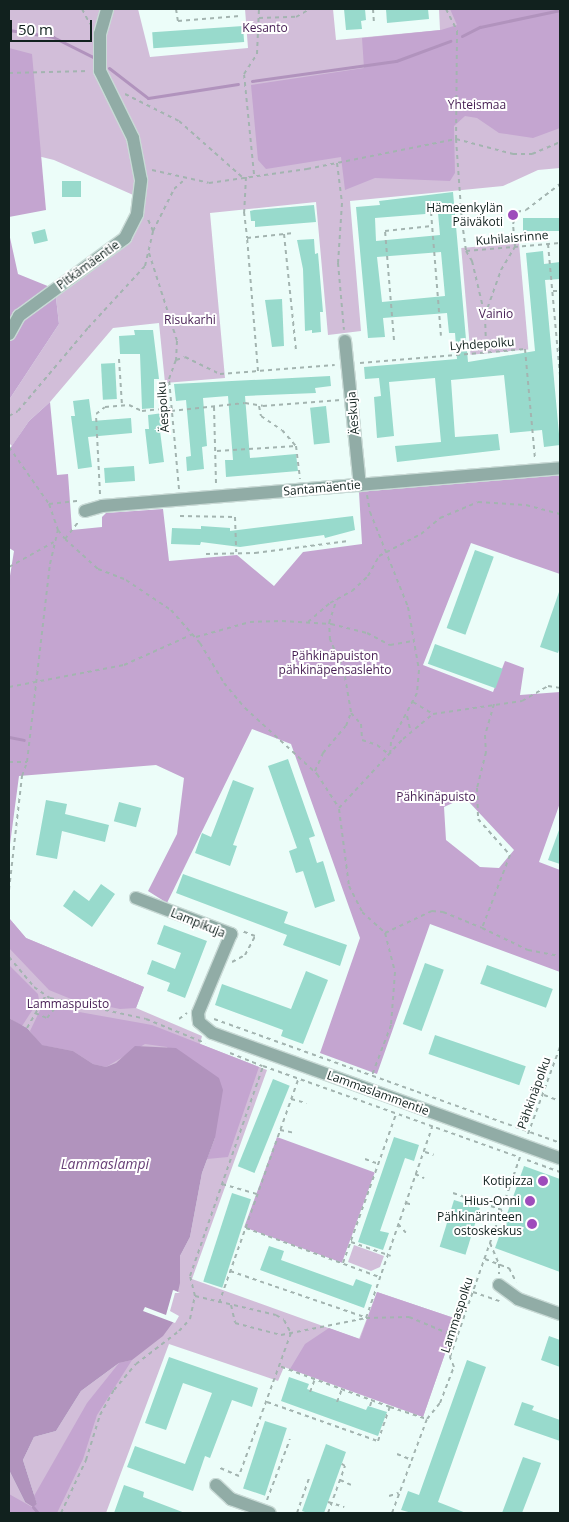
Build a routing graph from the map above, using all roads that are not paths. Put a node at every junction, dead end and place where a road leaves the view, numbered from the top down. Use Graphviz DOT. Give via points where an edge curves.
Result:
graph roads {
  1 [pos="107,9"];
  2 [pos="9,334"];
  3 [pos="345,341"];
  4 [pos="560,468"];
  5 [pos="363,484"];
  6 [pos="84,506"];
  7 [pos="136,898"];
  8 [pos="199,1018"];
  9 [pos="560,1158"];
  10 [pos="499,1285"];
  11 [pos="560,1314"];
  12 [pos="216,1485"];
  13 [pos="268,1508"];
  1 -- 2 [label="street, Pitkämäentie" via="100,34 100,71 126,121 139,172 137,214 125,238 19,316"];
  3 -- 5 [label="street, Äeskuja" via="343,364 352,399"];
  4 -- 5 [label="street, Santamäentie"];
  5 -- 6 [label="street, Santamäentie"];
  7 -- 8 [label="street, Lampikuja" via="231,934"];
  8 -- 9 [label="street, Lammaslammentie" via="212,1033 522,1151"];
  10 -- 11 [label="street" via="518,1299"];
  12 -- 13 [label="street" via="231,1499"];
}
